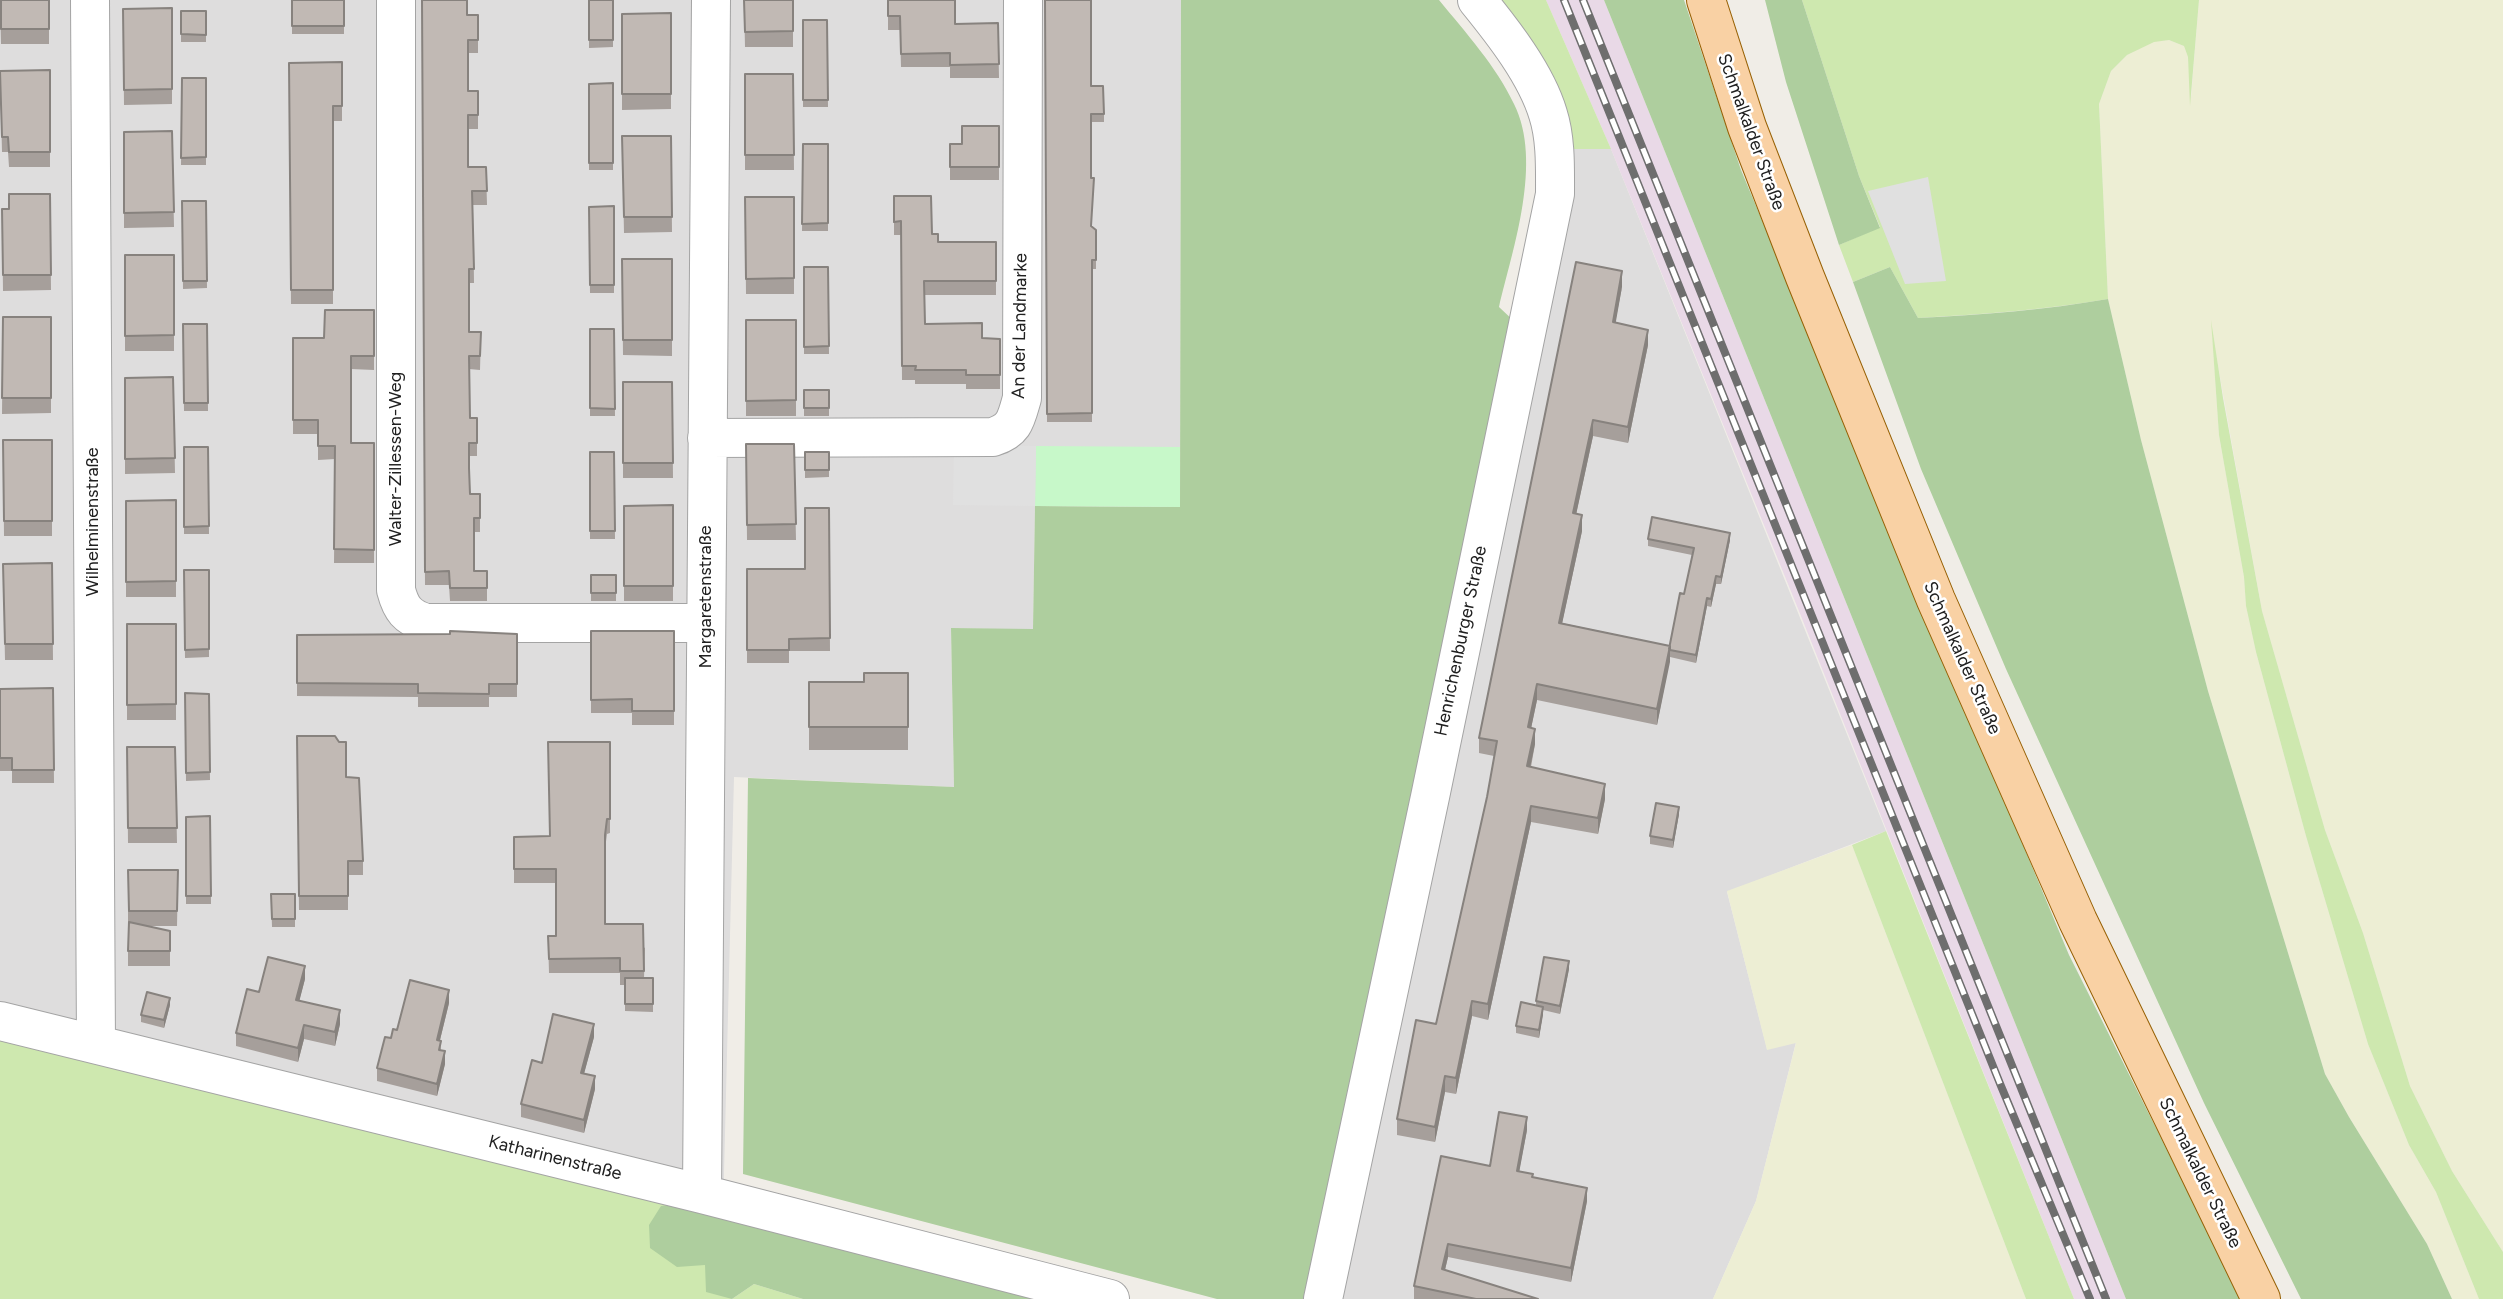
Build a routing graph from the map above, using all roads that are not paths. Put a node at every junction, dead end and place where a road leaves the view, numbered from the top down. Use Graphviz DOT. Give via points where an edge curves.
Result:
graph roads {
  1 [pos="90,0"];
  2 [pos="396,0"];
  3 [pos="711,0"];
  4 [pos="1023,0"];
  5 [pos="1477,0"];
  6 [pos="1706,0"];
  7 [pos="707,439"];
  8 [pos="706,623"];
  9 [pos="0,1021"];
  10 [pos="96,1043"];
  11 [pos="702,1194"];
  12 [pos="1110,1299"];
  13 [pos="1323,1299"];
  14 [pos="2261,1299"];
  1 -- 10 [label="street, Wilhelminenstraße"];
  2 -- 8 [label="street, Walter-Zillessen-Weg" via="400,605 411,618 426,623"];
  3 -- 7 [label="street, Margaretenstraße"];
  4 -- 7 [label="street, An der Landmarke" via="1021,398 1015,421 1005,433 993,437"];
  5 -- 13 [label="street, Henrichenburger Straße" via="1501,29 1549,115 1556,194"];
  6 -- 14 [label="main road, Schmalkalder Straße" via="1747,127 1936,600 2078,921"];
  7 -- 8 [label="street, Margaretenstraße"];
  8 -- 11 [label="street, Margaretenstraße"];
  9 -- 10 [label="street, Katharinenstraße"];
  10 -- 11 [label="street, Katharinenstraße"];
  11 -- 12 [label="street, Katharinenstraße"];
}
